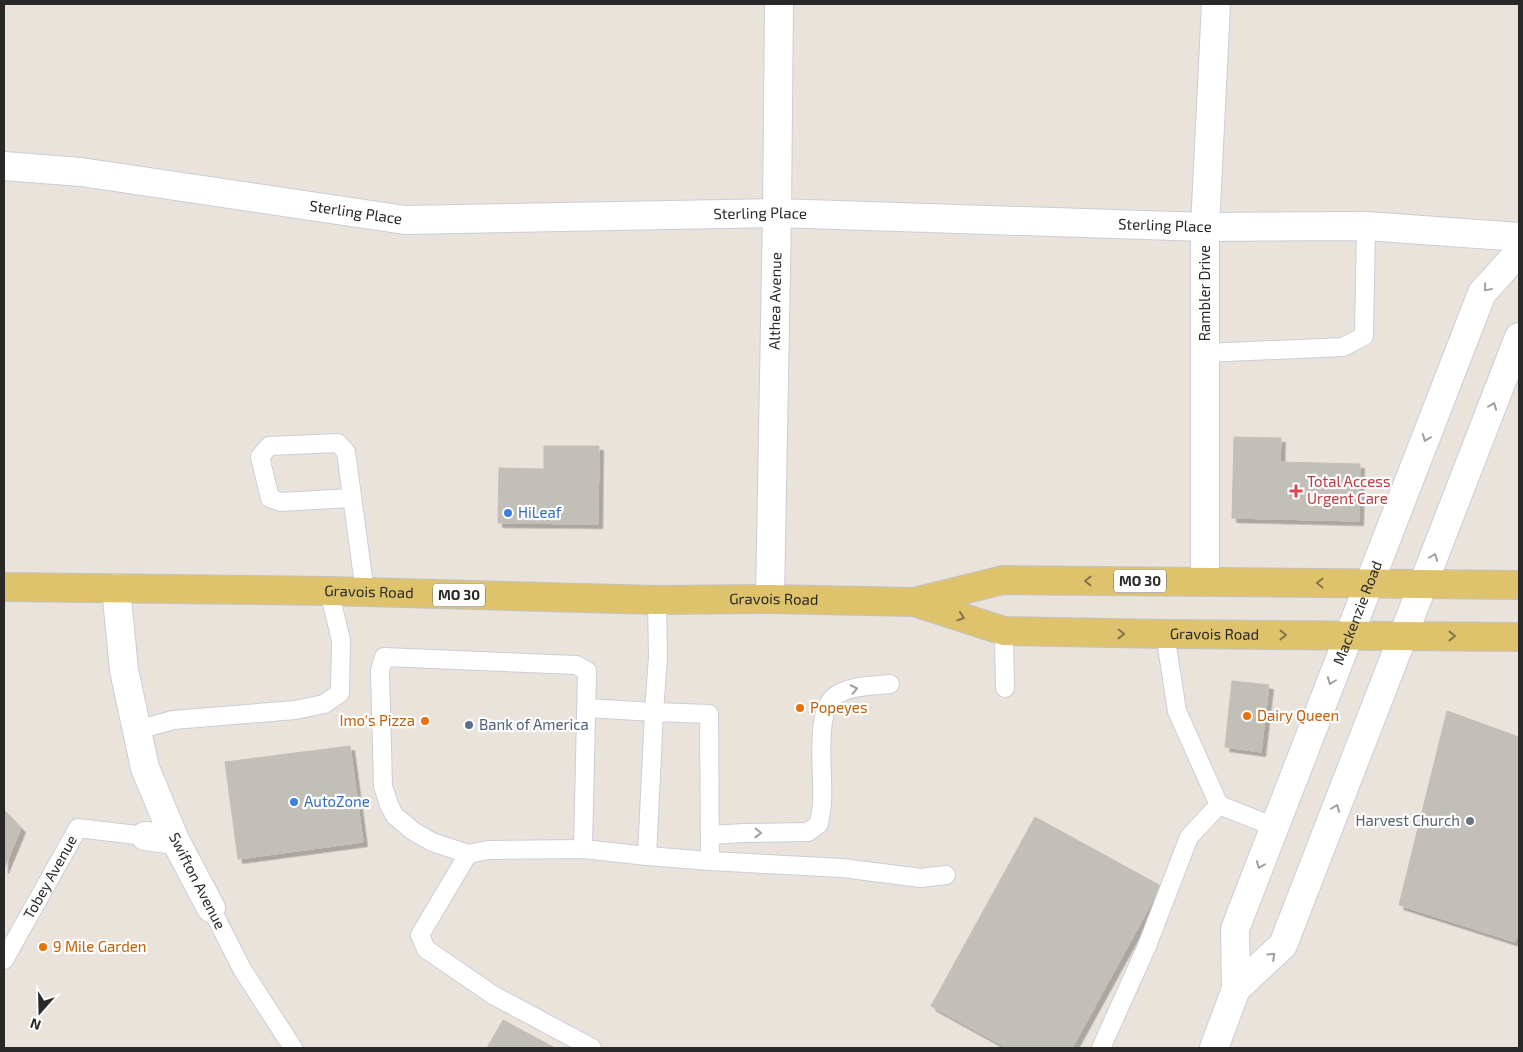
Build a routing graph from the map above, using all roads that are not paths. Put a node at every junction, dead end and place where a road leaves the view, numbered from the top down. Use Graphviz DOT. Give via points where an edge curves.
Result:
graph roads {
  1 [pos="779,4"];
  2 [pos="1216,4"];
  3 [pos="4,166"];
  4 [pos="777,213"];
  5 [pos="1205,226"];
  6 [pos="1366,226"];
  7 [pos="1519,237"];
  8 [pos="1519,252"];
  9 [pos="1519,337"];
  10 [pos="1205,352"];
  11 [pos="351,498"];
  12 [pos="1205,582"];
  13 [pos="1369,583"];
  14 [pos="1424,584"];
  15 [pos="1519,585"];
  16 [pos="4,587"];
  17 [pos="116,588"];
  18 [pos="329,591"];
  19 [pos="365,592"];
  20 [pos="770,598"];
  21 [pos="657,600"];
  22 [pos="914,602"];
  23 [pos="1004,631"];
  24 [pos="1165,634"];
  25 [pos="1404,635"];
  26 [pos="1349,636"];
  27 [pos="1519,637"];
  28 [pos="890,684"];
  29 [pos="1005,688"];
  30 [pos="587,708"];
  31 [pos="654,712"];
  32 [pos="137,730"];
  33 [pos="1219,805"];
  34 [pos="1275,827"];
  35 [pos="145,836"];
  36 [pos="710,836"];
  37 [pos="175,840"];
  38 [pos="583,849"];
  39 [pos="468,854"];
  40 [pos="647,856"];
  41 [pos="710,861"];
  42 [pos="946,875"];
  43 [pos="211,908"];
  44 [pos="4,960"];
  45 [pos="1236,989"];
  46 [pos="293,1048"];
  47 [pos="592,1048"];
  48 [pos="1101,1048"];
  49 [pos="1214,1048"];
  1 -- 4 [label="street, Althea Avenue"];
  2 -- 5 [label="street, Rambler Drive"];
  3 -- 4 [label="street, Sterling Place" via="80,172 405,220"];
  4 -- 5 [label="street, Sterling Place"];
  4 -- 20 [label="street, Althea Avenue"];
  5 -- 6 [label="street, Sterling Place"];
  5 -- 10 [label="street, Rambler Drive"];
  6 -- 7 [label="street, Sterling Place"];
  6 -- 10 [label="lane" via="1364,336 1343,347"];
  8 -- 13 [label="street, Mackenzie Road, one-way" via="1482,293"];
  14 -- 9 [label="street, Mackenzie Road, one-way"];
  10 -- 12 [label="street, Rambler Drive"];
  11 -- 11 [label="lane" via="346,452 338,443 269,446 260,458 270,498 281,502"];
  11 -- 19 [label="lane"];
  13 -- 12 [label="main road, Gravois Road / MO 30, one-way"];
  12 -- 22 [label="main road, Gravois Road / MO 30, one-way" via="1003,580"];
  13 -- 14 [label="main road, Gravois Road / MO 30"];
  13 -- 26 [label="street, Mackenzie Road"];
  14 -- 15 [label="main road, Gravois Road / MO 30"];
  14 -- 25 [label="street, Mackenzie Road"];
  16 -- 17 [label="main road, Gravois Road / MO 30"];
  17 -- 18 [label="main road, Gravois Road / MO 30"];
  17 -- 32 [label="street, Swifton Avenue" via="124,670"];
  18 -- 19 [label="main road, Gravois Road / MO 30"];
  18 -- 32 [label="lane" via="341,640 340,692 324,704 296,710 173,720"];
  19 -- 21 [label="main road, Gravois Road / MO 30"];
  20 -- 21 [label="main road, Gravois Road / MO 30"];
  20 -- 22 [label="main road, Gravois Road / MO 30"];
  21 -- 31 [label="lane"];
  22 -- 23 [label="main road, Gravois Road / MO 30, one-way"];
  23 -- 24 [label="main road, Gravois Road / MO 30, one-way"];
  23 -- 29 [label="lane"];
  24 -- 26 [label="main road, Gravois Road / MO 30, one-way"];
  24 -- 33 [label="lane" via="1177,711"];
  25 -- 26 [label="main road, Gravois Road / MO 30"];
  25 -- 27 [label="main road, Gravois Road / MO 30, one-way"];
  45 -- 25 [label="street, Mackenzie Road, one-way" via="1283,945"];
  26 -- 34 [label="street, Mackenzie Road, one-way"];
  36 -- 28 [label="lane, one-way" via="808,832 819,824 822,723 826,707 846,690"];
  30 -- 31 [label="lane"];
  30 -- 38 [label="lane"];
  30 -- 39 [label="lane" via="587,671 576,666 384,657 380,671 384,786 389,805 395,816 413,831 432,842"];
  31 -- 36 [label="lane" via="709,714"];
  31 -- 40 [label="lane"];
  32 -- 37 [label="street, Swifton Avenue" via="145,768"];
  33 -- 34 [label="lane"];
  33 -- 48 [label="lane" via="1189,837 1147,946"];
  34 -- 45 [label="street, Mackenzie Road, one-way" via="1235,929"];
  35 -- 37 [label="street, Tobey Avenue"];
  35 -- 44 [label="lane, Tobey Avenue" via="78,828"];
  36 -- 41 [label="lane"];
  37 -- 43 [label="street, Swifton Avenue"];
  38 -- 39 [label="lane" via="488,850"];
  38 -- 40 [label="lane"];
  39 -- 47 [label="lane" via="420,935 426,949 492,996"];
  40 -- 41 [label="lane"];
  41 -- 42 [label="lane" via="842,868 921,878"];
  43 -- 46 [label="lane, Swifton Avenue" via="242,969"];
  45 -- 49 [label="street, Mackenzie Road"];
}
